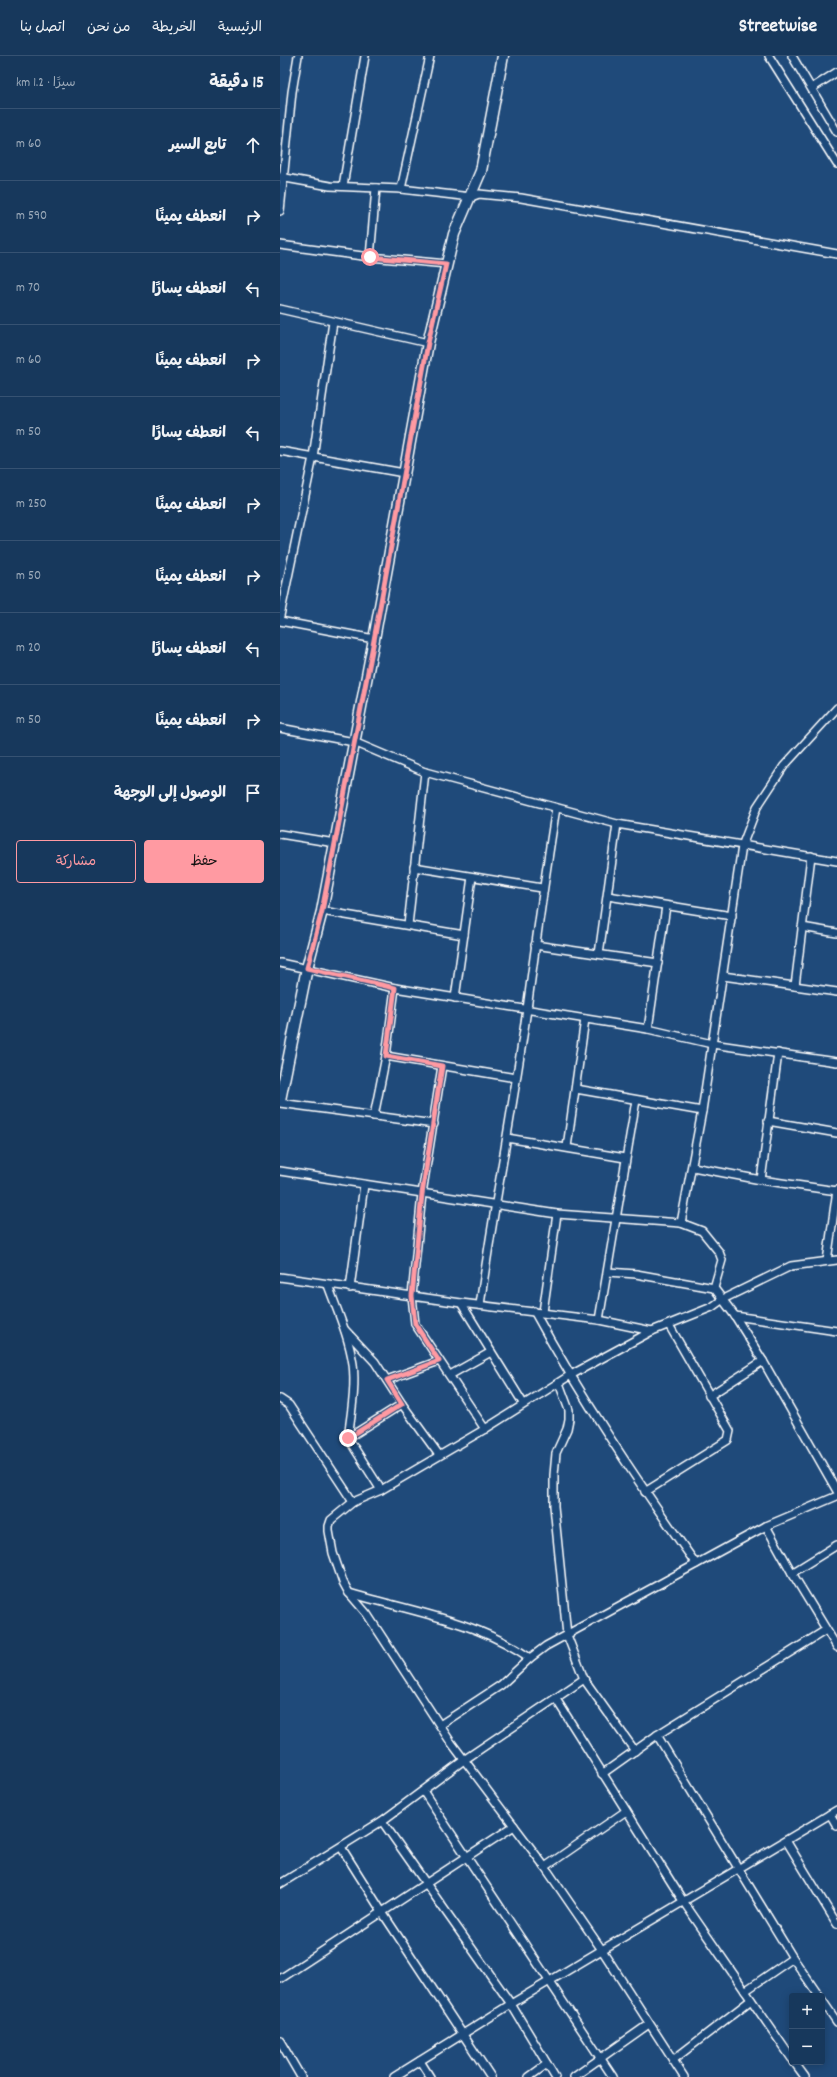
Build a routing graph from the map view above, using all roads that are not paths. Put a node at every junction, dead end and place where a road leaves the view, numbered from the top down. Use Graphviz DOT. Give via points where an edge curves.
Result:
graph roads {
  1 [pos="298,56"];
  2 [pos="365,56"];
  3 [pos="430,56"];
  4 [pos="503,56"];
  5 [pos="769,56"];
  6 [pos="792,56"];
  7 [pos="837,72"];
  8 [pos="812,88"];
  9 [pos="837,132"];
  10 [pos="837,164"];
  11 [pos="282,177"];
  12 [pos="342,186"];
  13 [pos="376,188"];
  14 [pos="401,188"];
  15 [pos="471,197"];
  16 [pos="280,211"];
  17 [pos="280,245"];
  18 [pos="837,254"];
  19 [pos="370,257"];
  20 [pos="446,264"];
  21 [pos="280,309"];
  22 [pos="334,322"];
  23 [pos="428,343"];
  24 [pos="280,451"];
  25 [pos="313,456"];
  26 [pos="404,473"];
  27 [pos="280,616"];
  28 [pos="280,621"];
  29 [pos="374,640"];
  30 [pos="837,708"];
  31 [pos="280,728"];
  32 [pos="354,742"];
  33 [pos="426,772"];
  34 [pos="556,808"];
  35 [pos="617,824"];
  36 [pos="280,834"];
  37 [pos="335,843"];
  38 [pos="742,846"];
  39 [pos="811,856"];
  40 [pos="837,861"];
  41 [pos="414,867"];
  42 [pos="472,877"];
  43 [pos="542,888"];
  44 [pos="608,896"];
  45 [pos="666,906"];
  46 [pos="322,911"];
  47 [pos="732,916"];
  48 [pos="408,925"];
  49 [pos="802,927"];
  50 [pos="837,933"];
  51 [pos="464,935"];
  52 [pos="535,945"];
  53 [pos="600,954"];
  54 [pos="280,963"];
  55 [pos="658,963"];
  56 [pos="307,968"];
  57 [pos="723,976"];
  58 [pos="795,986"];
  59 [pos="395,988"];
  60 [pos="837,992"];
  61 [pos="455,998"];
  62 [pos="527,1009"];
  63 [pos="585,1019"];
  64 [pos="648,1029"];
  65 [pos="712,1044"];
  66 [pos="778,1053"];
  67 [pos="386,1056"];
  68 [pos="837,1062"];
  69 [pos="442,1066"];
  70 [pos="516,1078"];
  71 [pos="576,1089"];
  72 [pos="281,1096"];
  73 [pos="636,1100"];
  74 [pos="702,1111"];
  75 [pos="374,1116"];
  76 [pos="768,1121"];
  77 [pos="434,1124"];
  78 [pos="837,1133"];
  79 [pos="507,1138"];
  80 [pos="566,1147"];
  81 [pos="625,1158"];
  82 [pos="693,1167"];
  83 [pos="280,1172"];
  84 [pos="761,1180"];
  85 [pos="364,1185"];
  86 [pos="837,1190"];
  87 [pos="422,1194"];
  88 [pos="494,1205"];
  89 [pos="558,1214"];
  90 [pos="616,1218"];
  91 [pos="681,1223"];
  92 [pos="837,1260"];
  93 [pos="827,1261"];
  94 [pos="608,1272"];
  95 [pos="280,1278"];
  96 [pos="328,1285"];
  97 [pos="350,1288"];
  98 [pos="714,1288"];
  99 [pos="412,1296"];
  100 [pos="723,1299"];
  101 [pos="461,1303"];
  102 [pos="480,1305"];
  103 [pos="534,1311"];
  104 [pos="543,1312"];
  105 [pos="735,1316"];
  106 [pos="599,1320"];
  107 [pos="669,1325"];
  108 [pos="344,1328"];
  109 [pos="652,1331"];
  110 [pos="837,1331"];
  111 [pos="491,1352"];
  112 [pos="439,1361"];
  113 [pos="763,1361"];
  114 [pos="450,1374"];
  115 [pos="569,1376"];
  116 [pos="387,1380"];
  117 [pos="559,1383"];
  118 [pos="709,1396"];
  119 [pos="280,1399"];
  120 [pos="523,1403"];
  121 [pos="402,1404"];
  122 [pos="485,1429"];
  123 [pos="348,1438"];
  124 [pos="439,1456"];
  125 [pos="380,1490"];
  126 [pos="837,1491"];
  127 [pos="645,1492"];
  128 [pos="837,1496"];
  129 [pos="353,1502"];
  130 [pos="766,1526"];
  131 [pos="837,1545"];
  132 [pos="696,1564"];
  133 [pos="792,1572"];
  134 [pos="349,1593"];
  135 [pos="826,1630"];
  136 [pos="567,1635"];
  137 [pos="837,1648"];
  138 [pos="530,1658"];
  139 [pos="584,1679"];
  140 [pos="556,1699"];
  141 [pos="440,1725"];
  142 [pos="657,1735"];
  143 [pos="635,1752"];
  144 [pos="464,1760"];
  145 [pos="602,1774"];
  146 [pos="423,1791"];
  147 [pos="837,1810"];
  148 [pos="626,1812"];
  149 [pos="830,1814"];
  150 [pos="382,1821"];
  151 [pos="514,1826"];
  152 [pos="837,1826"];
  153 [pos="787,1842"];
  154 [pos="341,1847"];
  155 [pos="468,1858"];
  156 [pos="545,1868"];
  157 [pos="738,1869"];
  158 [pos="280,1884"];
  159 [pos="425,1884"];
  160 [pos="683,1901"];
  161 [pos="382,1912"];
  162 [pos="837,1924"];
  163 [pos="602,1950"];
  164 [pos="793,1958"];
  165 [pos="280,1978"];
  166 [pos="550,1981"];
  167 [pos="745,1991"];
  168 [pos="817,1993"];
  169 [pos="751,2000"];
  170 [pos="511,2004"];
  171 [pos="825,2004"];
  172 [pos="837,2022"];
  173 [pos="650,2024"];
  174 [pos="463,2034"];
  175 [pos="280,2041"];
  176 [pos="789,2055"];
  177 [pos="599,2058"];
  178 [pos="673,2060"];
  179 [pos="420,2061"];
  180 [pos="547,2064"];
  181 [pos="796,2065"];
  182 [pos="301,2077"];
  183 [pos="394,2077"];
  184 [pos="430,2077"];
  185 [pos="491,2077"];
  186 [pos="529,2077"];
  187 [pos="555,2077"];
  188 [pos="574,2077"];
  189 [pos="613,2077"];
  190 [pos="684,2077"];
  191 [pos="805,2077"];
  1 -- 11 [label="street"];
  2 -- 12 [label="street"];
  3 -- 14 [label="street"];
  4 -- 15 [label="street" via="481,171"];
  5 -- 10 [label="street"];
  6 -- 8 [label="street"];
  7 -- 8 [label="street"];
  8 -- 9 [label="street"];
  11 -- 12 [label="street" via="306,183"];
  11 -- 16 [label="street"];
  12 -- 13 [label="street"];
  13 -- 14 [label="street"];
  13 -- 19 [label="street"];
  14 -- 15 [label="street"];
  15 -- 18 [label="street" via="479,194 521,198"];
  15 -- 20 [label="street" via="454,234"];
  17 -- 19 [label="street"];
  19 -- 20 [label="street"];
  20 -- 23 [label="street"];
  21 -- 22 [label="street"];
  22 -- 23 [label="street"];
  22 -- 25 [label="street"];
  23 -- 26 [label="street"];
  24 -- 25 [label="street"];
  25 -- 26 [label="street"];
  25 -- 27 [label="street"];
  26 -- 29 [label="street"];
  28 -- 29 [label="street"];
  29 -- 32 [label="street"];
  30 -- 38 [label="street" via="784,766 757,807"];
  31 -- 32 [label="street"];
  32 -- 33 [label="street"];
  32 -- 37 [label="street"];
  33 -- 34 [label="street"];
  33 -- 41 [label="street"];
  34 -- 35 [label="street"];
  34 -- 43 [label="street"];
  35 -- 38 [label="street"];
  35 -- 44 [label="street"];
  36 -- 37 [label="street"];
  37 -- 46 [label="street"];
  38 -- 39 [label="street"];
  38 -- 47 [label="street"];
  39 -- 40 [label="street"];
  39 -- 49 [label="street"];
  41 -- 42 [label="street"];
  41 -- 48 [label="street"];
  42 -- 43 [label="street"];
  42 -- 51 [label="street"];
  43 -- 52 [label="street"];
  44 -- 45 [label="street"];
  44 -- 53 [label="street"];
  45 -- 47 [label="street"];
  45 -- 55 [label="street"];
  46 -- 48 [label="street"];
  46 -- 56 [label="street"];
  47 -- 57 [label="street"];
  48 -- 51 [label="street"];
  49 -- 50 [label="street"];
  49 -- 58 [label="street"];
  51 -- 61 [label="street"];
  52 -- 53 [label="street"];
  52 -- 62 [label="street"];
  53 -- 55 [label="street"];
  54 -- 56 [label="street"];
  55 -- 64 [label="street"];
  56 -- 59 [label="street"];
  56 -- 72 [label="street"];
  57 -- 58 [label="street"];
  57 -- 65 [label="street"];
  58 -- 60 [label="street"];
  59 -- 61 [label="street"];
  59 -- 67 [label="street"];
  61 -- 62 [label="street"];
  62 -- 63 [label="street"];
  62 -- 70 [label="street"];
  63 -- 64 [label="street"];
  63 -- 71 [label="street"];
  64 -- 65 [label="street"];
  65 -- 66 [label="street"];
  65 -- 74 [label="street"];
  66 -- 68 [label="street"];
  66 -- 76 [label="street"];
  67 -- 69 [label="street"];
  67 -- 75 [label="street"];
  69 -- 70 [label="street"];
  69 -- 77 [label="street"];
  70 -- 79 [label="street"];
  71 -- 73 [label="street"];
  71 -- 80 [label="street"];
  72 -- 75 [label="street"];
  73 -- 74 [label="street"];
  73 -- 81 [label="street"];
  74 -- 82 [label="street"];
  75 -- 77 [label="street"];
  76 -- 78 [label="street"];
  76 -- 84 [label="street"];
  77 -- 87 [label="street"];
  79 -- 80 [label="street"];
  79 -- 88 [label="street"];
  80 -- 81 [label="street"];
  81 -- 90 [label="street"];
  82 -- 84 [label="street"];
  82 -- 91 [label="street"];
  83 -- 85 [label="street"];
  84 -- 86 [label="street"];
  85 -- 87 [label="street"];
  85 -- 97 [label="street"];
  86 -- 93 [label="street"];
  87 -- 88 [label="street"];
  87 -- 99 [label="street"];
  88 -- 89 [label="street"];
  88 -- 102 [label="street"];
  89 -- 90 [label="street"];
  89 -- 104 [label="street"];
  90 -- 91 [label="street"];
  90 -- 94 [label="street"];
  91 -- 98 [label="street" via="702,1231 719,1252 722,1260"];
  92 -- 93 [label="street"];
  93 -- 100 [label="street" via="791,1266"];
  94 -- 98 [label="street" via="636,1274"];
  94 -- 106 [label="street"];
  95 -- 96 [label="street"];
  96 -- 97 [label="street"];
  96 -- 108 [label="street"];
  97 -- 99 [label="street"];
  98 -- 100 [label="street"];
  99 -- 101 [label="street"];
  99 -- 112 [label="street" via="415,1324"];
  100 -- 105 [label="street"];
  100 -- 107 [label="street" via="712,1307"];
  101 -- 102 [label="street"];
  101 -- 111 [label="street"];
  102 -- 103 [label="street"];
  103 -- 104 [label="street"];
  103 -- 115 [label="street"];
  104 -- 106 [label="street"];
  105 -- 110 [label="street"];
  105 -- 113 [label="street"];
  106 -- 109 [label="street"];
  107 -- 109 [label="street"];
  107 -- 118 [label="street"];
  108 -- 116 [label="street" via="375,1362"];
  108 -- 123 [label="street" via="353,1364 354,1399"];
  109 -- 115 [label="street"];
  111 -- 114 [label="street"];
  111 -- 120 [label="street"];
  112 -- 114 [label="street"];
  112 -- 116 [label="street"];
  113 -- 118 [label="street"];
  113 -- 126 [label="street"];
  114 -- 122 [label="street"];
  115 -- 117 [label="street"];
  115 -- 127 [label="street"];
  116 -- 121 [label="street"];
  117 -- 120 [label="street"];
  117 -- 136 [label="street" via="569,1410 567,1429 556,1453 554,1476 554,1506"];
  118 -- 127 [label="street" via="730,1431 728,1440"];
  119 -- 129 [label="street" via="289,1405"];
  120 -- 122 [label="street"];
  121 -- 123 [label="street"];
  121 -- 124 [label="street"];
  122 -- 124 [label="street"];
  123 -- 125 [label="street"];
  124 -- 125 [label="street"];
  125 -- 129 [label="street"];
  127 -- 132 [label="street"];
  128 -- 130 [label="street"];
  129 -- 134 [label="street" via="331,1520 329,1531 340,1575"];
  130 -- 132 [label="street"];
  130 -- 133 [label="street"];
  131 -- 133 [label="street"];
  132 -- 136 [label="street"];
  133 -- 135 [label="street"];
  134 -- 138 [label="street" via="452,1620 480,1630 513,1646"];
  134 -- 141 [label="street" via="366,1614"];
  135 -- 137 [label="street"];
  135 -- 142 [label="street"];
  136 -- 138 [label="street"];
  136 -- 139 [label="street"];
  138 -- 141 [label="street" via="501,1685"];
  139 -- 140 [label="street"];
  139 -- 143 [label="street"];
  140 -- 144 [label="street"];
  140 -- 145 [label="street"];
  141 -- 144 [label="street"];
  142 -- 143 [label="street"];
  142 -- 157 [label="street"];
  143 -- 145 [label="street"];
  144 -- 146 [label="street"];
  144 -- 151 [label="street"];
  145 -- 148 [label="street"];
  146 -- 150 [label="street"];
  146 -- 155 [label="street"];
  147 -- 149 [label="street"];
  148 -- 156 [label="street"];
  148 -- 160 [label="street"];
  149 -- 152 [label="street"];
  149 -- 153 [label="street"];
  150 -- 154 [label="street"];
  150 -- 159 [label="street"];
  151 -- 155 [label="street"];
  151 -- 156 [label="street"];
  153 -- 157 [label="street"];
  153 -- 162 [label="street"];
  154 -- 158 [label="street"];
  154 -- 161 [label="street"];
  155 -- 159 [label="street"];
  155 -- 166 [label="street"];
  156 -- 163 [label="street"];
  157 -- 160 [label="street"];
  157 -- 164 [label="street"];
  159 -- 161 [label="street"];
  159 -- 170 [label="street"];
  160 -- 163 [label="street"];
  160 -- 167 [label="street"];
  161 -- 165 [label="street"];
  161 -- 174 [label="street"];
  163 -- 166 [label="street"];
  163 -- 173 [label="street"];
  164 -- 167 [label="street"];
  164 -- 168 [label="street"];
  166 -- 170 [label="street"];
  166 -- 177 [label="street"];
  167 -- 169 [label="street"];
  169 -- 176 [label="street"];
  169 -- 178 [label="street"];
  170 -- 174 [label="street"];
  170 -- 180 [label="street"];
  171 -- 172 [label="street"];
  173 -- 177 [label="street"];
  173 -- 178 [label="street"];
  174 -- 179 [label="street"];
  174 -- 185 [label="street"];
  175 -- 182 [label="street"];
  177 -- 188 [label="street"];
  177 -- 189 [label="street"];
  178 -- 190 [label="street"];
  179 -- 183 [label="street"];
  179 -- 184 [label="street"];
  180 -- 186 [label="street"];
  180 -- 187 [label="street"];
  181 -- 191 [label="street"];
}
